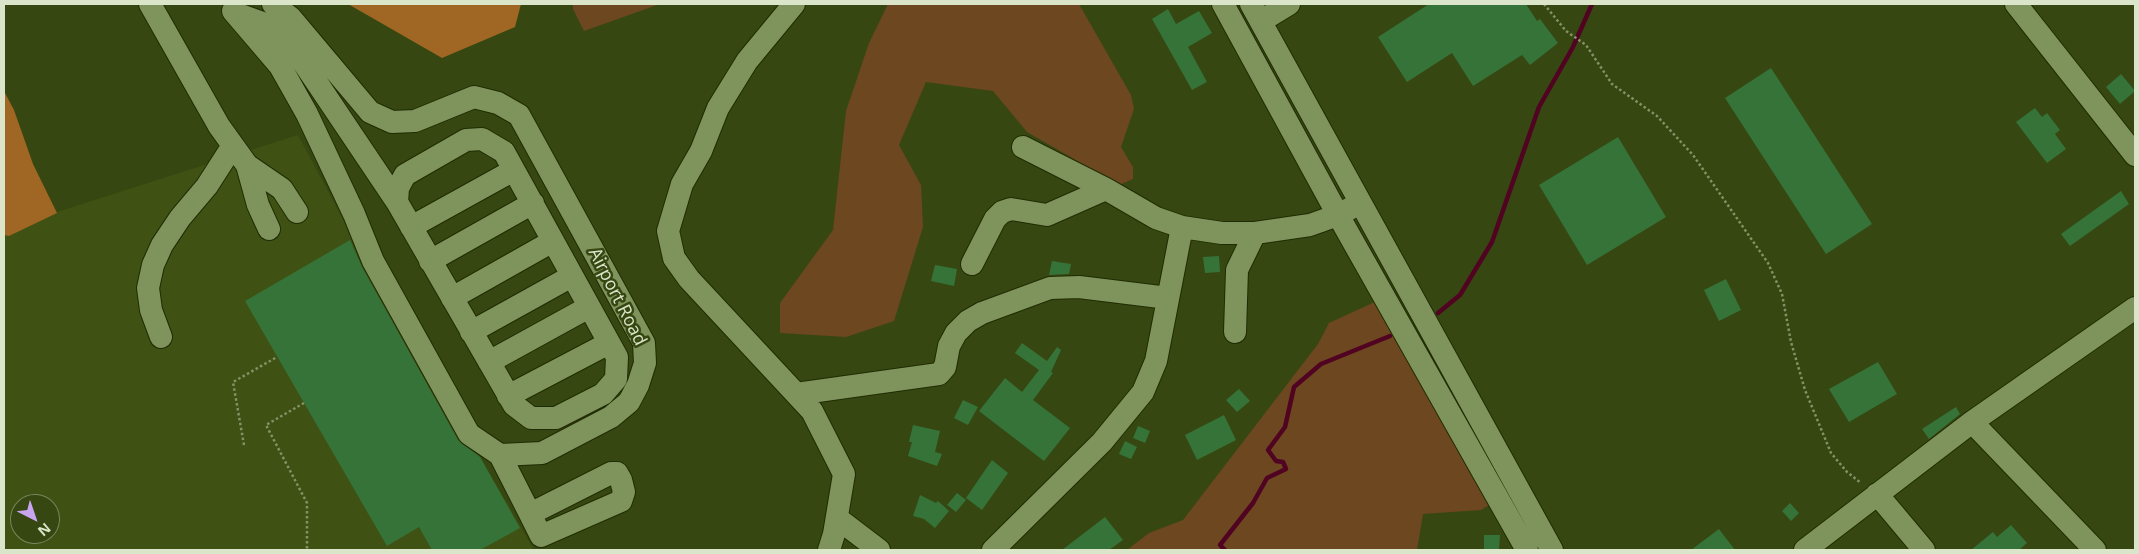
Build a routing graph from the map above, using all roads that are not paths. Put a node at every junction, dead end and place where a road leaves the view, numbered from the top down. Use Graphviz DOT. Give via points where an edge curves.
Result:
graph roads {
  1 [pos="150,4"];
  2 [pos="273,4"];
  3 [pos="794,4"];
  4 [pos="1224,4"];
  5 [pos="1289,4"];
  6 [pos="2016,4"];
  7 [pos="226,8"];
  8 [pos="1256,12"];
  9 [pos="232,147"];
  10 [pos="1023,147"];
  11 [pos="2135,155"];
  12 [pos="247,165"];
  13 [pos="514,170"];
  14 [pos="560,189"];
  15 [pos="1106,189"];
  16 [pos="397,202"];
  17 [pos="1361,203"];
  18 [pos="533,204"];
  19 [pos="297,212"];
  20 [pos="1338,215"];
  21 [pos="411,227"];
  22 [pos="1182,227"];
  23 [pos="269,229"];
  24 [pos="1255,233"];
  25 [pos="562,258"];
  26 [pos="430,261"];
  27 [pos="972,264"];
  28 [pos="609,279"];
  29 [pos="452,298"];
  30 [pos="1168,298"];
  31 [pos="589,307"];
  32 [pos="2135,308"];
  33 [pos="471,332"];
  34 [pos="1235,332"];
  35 [pos="161,337"];
  36 [pos="609,343"];
  37 [pos="489,362"];
  38 [pos="796,394"];
  39 [pos="508,396"];
  40 [pos="1972,422"];
  41 [pos="491,449"];
  42 [pos="1876,494"];
  43 [pos="530,514"];
  44 [pos="837,518"];
  45 [pos="829,550"];
  46 [pos="880,550"];
  47 [pos="993,550"];
  48 [pos="1527,550"];
  49 [pos="1552,550"];
  50 [pos="1805,550"];
  51 [pos="1924,550"];
  52 [pos="2095,550"];
  1 -- 9 [label="street"];
  2 -- 14 [label="street, Airport Road" via="291,18 370,112 392,122 415,121 474,96 498,103 519,116"];
  3 -- 38 [label="street" via="746,61 718,108 701,151 682,184 668,231 674,258 689,279"];
  4 -- 20 [label="street"];
  5 -- 8 [label="street"];
  6 -- 11 [label="street"];
  7 -- 16 [label="street" via="271,26 299,56"];
  7 -- 41 [label="street" via="280,66 307,114 380,276 469,434"];
  8 -- 17 [label="street"];
  9 -- 12 [label="street"];
  9 -- 35 [label="street" via="207,186 180,218 153,265 148,288 151,310"];
  10 -- 15 [label="street"];
  12 -- 19 [label="street" via="282,189"];
  12 -- 23 [label="street" via="258,205"];
  13 -- 16 [label="street" via="504,152 482,139 466,140 405,175 398,188"];
  13 -- 18 [label="street"];
  13 -- 21 [label="street"];
  14 -- 25 [label="street" via="572,212 572,228 564,242"];
  14 -- 28 [label="street, Airport Road"];
  15 -- 22 [label="street" via="1156,218"];
  15 -- 27 [label="street" via="1047,215 1011,209 1002,212 995,219"];
  16 -- 21 [label="street"];
  17 -- 20 [label="street"];
  17 -- 49 [label="street"];
  18 -- 25 [label="street"];
  18 -- 26 [label="street"];
  20 -- 24 [label="street" via="1310,225"];
  20 -- 48 [label="street"];
  21 -- 26 [label="street"];
  22 -- 24 [label="street" via="1222,233"];
  22 -- 30 [label="street"];
  24 -- 34 [label="street" via="1237,270"];
  25 -- 28 [label="street" via="599,260"];
  25 -- 29 [label="street"];
  25 -- 31 [label="street"];
  25 -- 33 [label="street"];
  26 -- 29 [label="street"];
  28 -- 41 [label="street, Airport Road" via="644,343 645,363 629,402 611,417 542,452"];
  29 -- 33 [label="street"];
  30 -- 38 [label="street" via="1079,287 1050,288 968,321 956,333 939,374"];
  30 -- 47 [label="street" via="1156,361 1143,392 1102,442"];
  31 -- 36 [label="street"];
  31 -- 37 [label="street"];
  32 -- 40 [label="street"];
  33 -- 37 [label="street"];
  36 -- 39 [label="street"];
  36 -- 39 [label="street" via="618,357 616,379 603,394 556,418 531,418"];
  37 -- 39 [label="street"];
  38 -- 44 [label="street" via="812,411 844,474"];
  40 -- 42 [label="street"];
  40 -- 52 [label="street"];
  41 -- 43 [label="street"];
  42 -- 50 [label="street"];
  42 -- 51 [label="street"];
  44 -- 45 [label="street"];
  44 -- 46 [label="street"];
}
